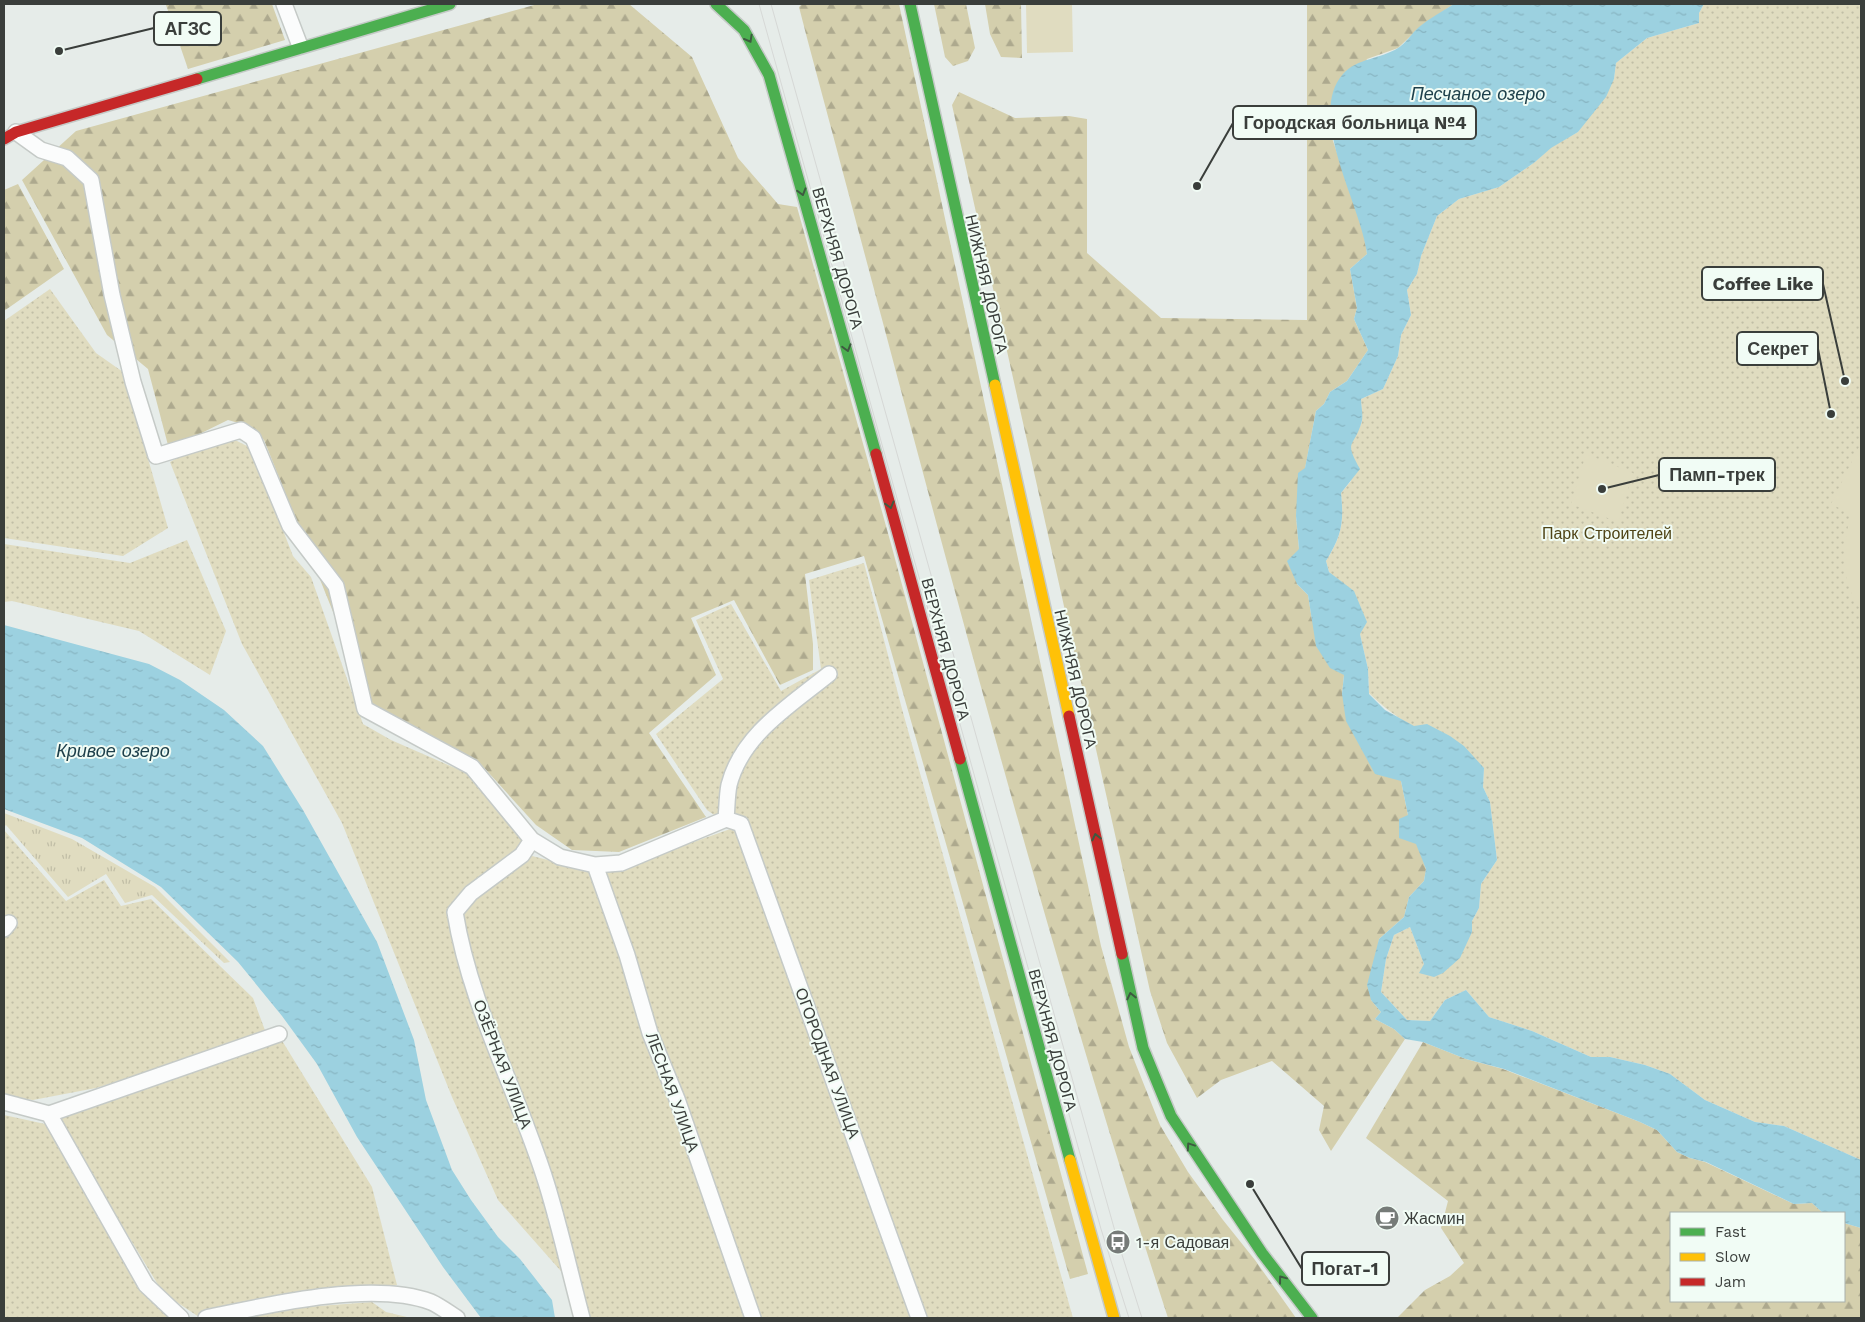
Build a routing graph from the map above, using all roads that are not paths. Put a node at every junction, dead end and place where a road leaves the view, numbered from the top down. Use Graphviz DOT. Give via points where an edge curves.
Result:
graph roads {
  1 [pos="284,4"];
  2 [pos="450,4"];
  3 [pos="716,4"];
  4 [pos="910,4"];
  5 [pos="300,46"];
  6 [pos="10,136"];
  7 [pos="829,674"];
  8 [pos="726,819"];
  9 [pos="532,840"];
  10 [pos="595,865"];
  11 [pos="279,1034"];
  12 [pos="4,1102"];
  13 [pos="48,1114"];
  14 [pos="181,1318"];
  15 [pos="206,1318"];
  16 [pos="457,1318"];
  17 [pos="582,1318"];
  18 [pos="753,1318"];
  19 [pos="919,1318"];
  20 [pos="1114,1318"];
  21 [pos="1312,1318"];
  1 -- 5 [label="street"];
  2 -- 5 [label="main road"];
  3 -- 20 [label="main road, ВЕРХНЯЯ ДОРОГА, one-way" via="744,30 769,75"];
  21 -- 4 [label="main road, НИЖНЯЯ ДОРОГА, one-way" via="1262,1253 1171,1116 1143,1048"];
  5 -- 6 [label="main road"];
  6 -- 9 [label="street" via="67,158 92,180 112,295 133,382 156,456 241,430 253,438 290,526 336,586 365,709 472,767"];
  7 -- 8 [label="street" via="757,732 729,784"];
  8 -- 10 [label="street" via="621,863"];
  8 -- 19 [label="street, ОГОРОДНАЯ УЛИЦА" via="741,824"];
  9 -- 10 [label="street" via="560,857"];
  9 -- 17 [label="street, ОЗЁРНАЯ УЛИЦА" via="522,856 471,894 455,912 460,944 481,1008 546,1182"];
  10 -- 18 [label="street, ЛЕСНАЯ УЛИЦА" via="650,1033 677,1099"];
  11 -- 13 [label="street"];
  12 -- 13 [label="street"];
  13 -- 14 [label="street" via="146,1285"];
  15 -- 16 [label="street" via="291,1300 386,1293 431,1302"];
}
